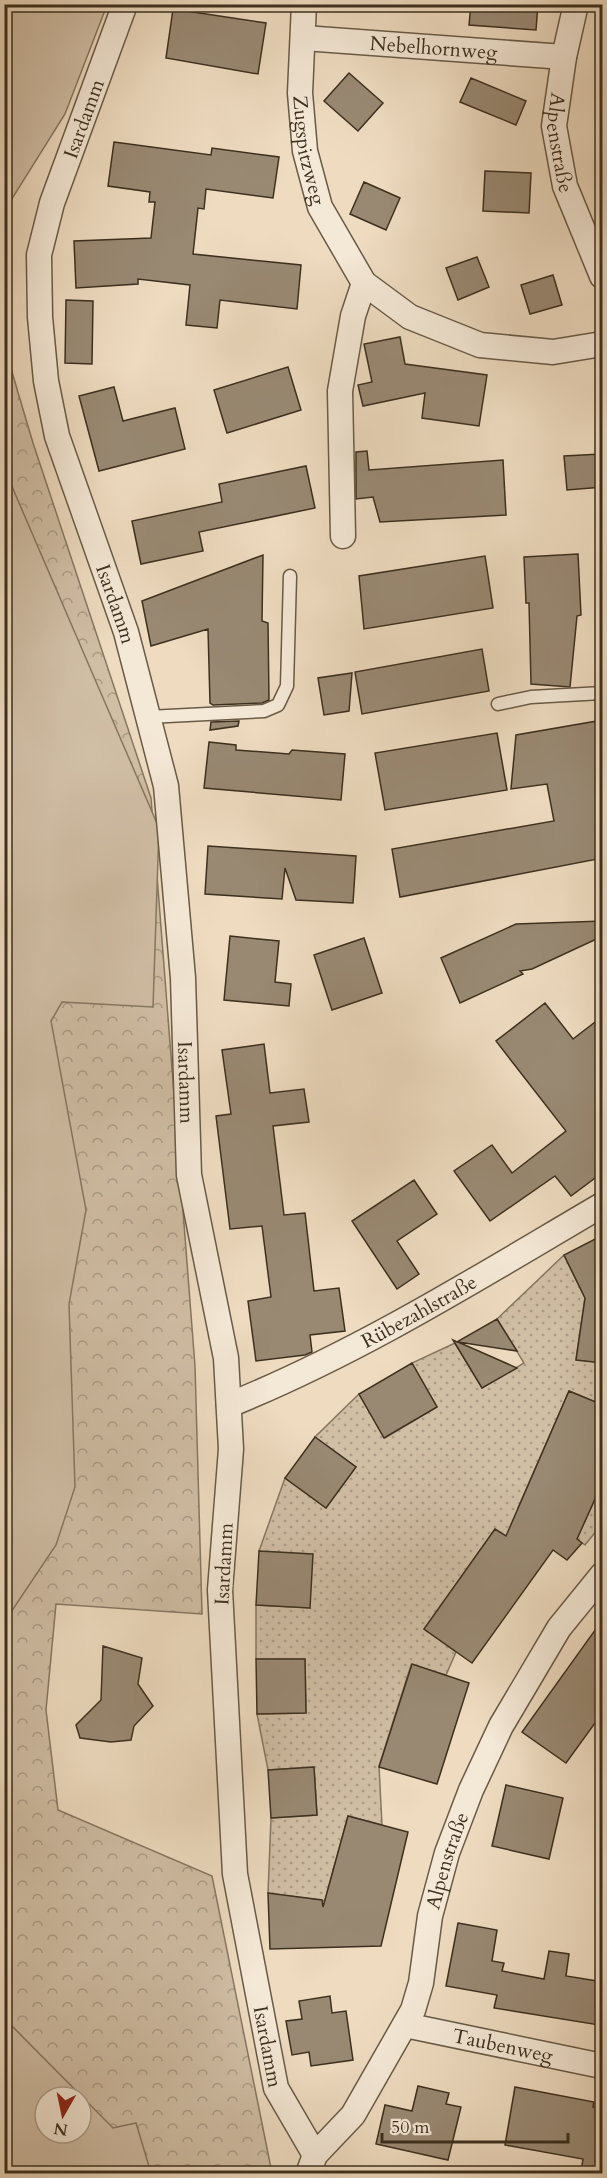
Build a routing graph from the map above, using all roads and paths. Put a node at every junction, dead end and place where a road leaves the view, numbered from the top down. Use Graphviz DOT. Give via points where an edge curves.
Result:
graph roads {
  1 [pos="125,4"];
  2 [pos="304,4"];
  3 [pos="576,4"];
  4 [pos="304,38"];
  5 [pos="564,57"];
  6 [pos="603,276"];
  7 [pos="364,283"];
  8 [pos="603,344"];
  9 [pos="344,536"];
  10 [pos="290,576"];
  11 [pos="603,693"];
  12 [pos="498,704"];
  13 [pos="148,717"];
  14 [pos="603,1205"];
  15 [pos="229,1405"];
  16 [pos="603,1575"];
  17 [pos="405,2025"];
  18 [pos="603,2066"];
  19 [pos="312,2164"];
  1 -- 13 [label="street, Isardamm" via="52,203 39,255 40,317 46,381 57,436 126,632"];
  2 -- 4 [label="street, Zugspitzweg"];
  3 -- 5 [label="street, Alpenstraße"];
  4 -- 5 [label="street, Nebelhornweg"];
  4 -- 7 [label="street, Zugspitzweg" via="300,93 306,151 320,207"];
  5 -- 6 [label="street, Alpenstraße" via="554,126 565,186"];
  7 -- 8 [label="street, Zugspitzweg" via="410,317 480,345 552,352"];
  7 -- 9 [label="street" via="353,316 340,391"];
  10 -- 13 [label="lane" via="287,686 278,705 264,711"];
  11 -- 12 [label="lane"];
  13 -- 15 [label="street, Isardamm" via="166,786 183,978 189,1174 226,1358"];
  14 -- 15 [label="street, Rübezahlstraße" via="380,1333 282,1384"];
  15 -- 19 [label="street, Isardamm" via="231,1449 220,1590 235,1874 276,2088"];
  16 -- 17 [label="street, Alpenstraße" via="559,1628 501,1726 471,1790 447,1853 430,1916 421,1983"];
  17 -- 18 [label="street, Taubenweg"];
  17 -- 19 [label="street, Alpenstraße" via="353,2115"];
}
